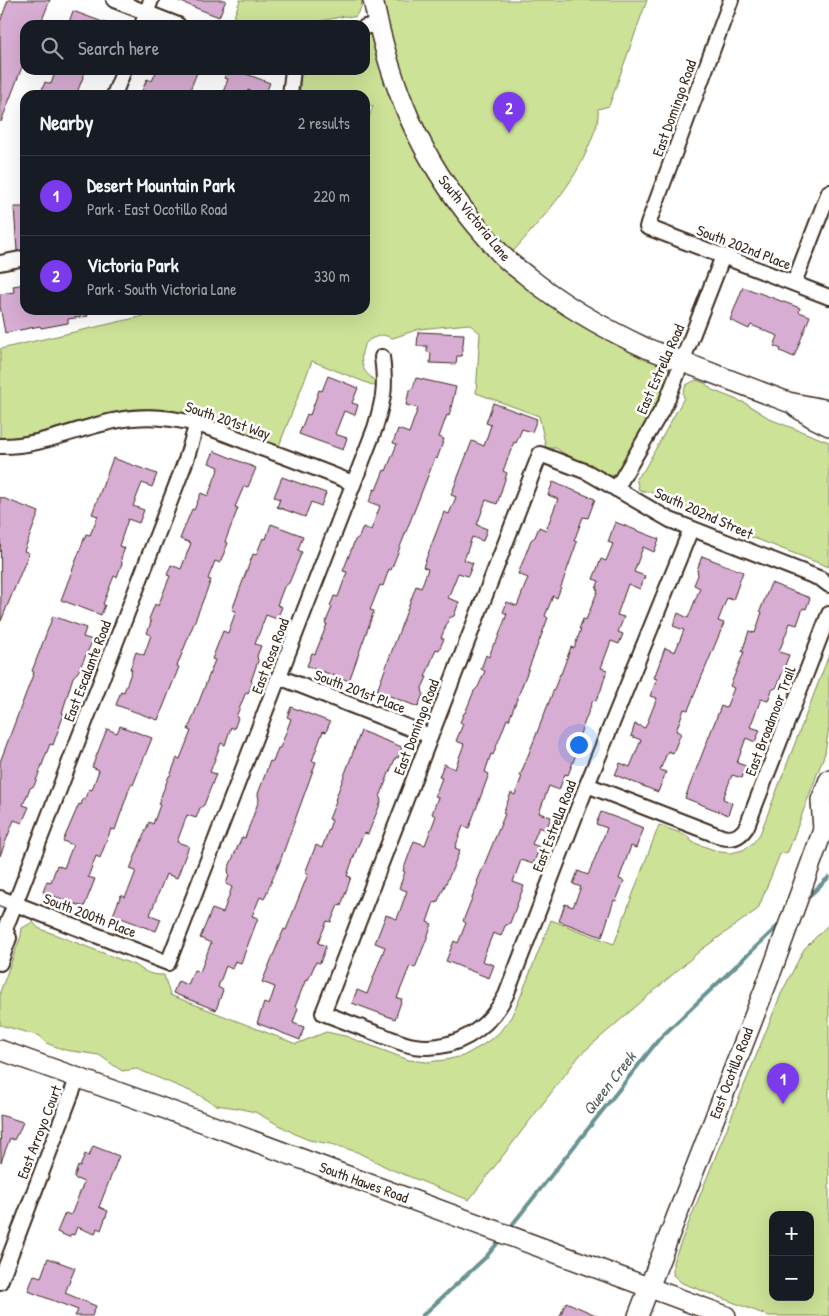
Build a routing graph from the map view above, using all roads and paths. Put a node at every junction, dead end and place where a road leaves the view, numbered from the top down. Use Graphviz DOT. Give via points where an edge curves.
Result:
graph roads {
  1 [pos="114,0"];
  2 [pos="373,0"];
  3 [pos="731,0"];
  4 [pos="146,13"];
  5 [pos="165,20"];
  6 [pos="372,26"];
  7 [pos="122,75"];
  8 [pos="292,75"];
  9 [pos="116,90"];
  10 [pos="291,90"];
  11 [pos="829,192"];
  12 [pos="647,227"];
  13 [pos="723,256"];
  14 [pos="20,259"];
  15 [pos="0,263"];
  16 [pos="794,283"];
  17 [pos="829,297"];
  18 [pos="382,357"];
  19 [pos="683,362"];
  20 [pos="788,402"];
  21 [pos="829,410"];
  22 [pos="197,424"];
  23 [pos="829,426"];
  24 [pos="0,446"];
  25 [pos="540,454"];
  26 [pos="353,483"];
  27 [pos="616,489"];
  28 [pos="691,529"];
  29 [pos="829,585"];
  30 [pos="829,614"];
  31 [pos="279,677"];
  32 [pos="430,736"];
  33 [pos="829,780"];
  34 [pos="587,785"];
  35 [pos="826,826"];
  36 [pos="0,898"];
  37 [pos="15,904"];
  38 [pos="3,932"];
  39 [pos="0,963"];
  40 [pos="168,963"];
  41 [pos="464,1038"];
  42 [pos="0,1050"];
  43 [pos="77,1079"];
  44 [pos="0,1282"];
  45 [pos="649,1286"];
  46 [pos="638,1316"];
  47 [pos="726,1316"];
  1 -- 4 [label="street"];
  2 -- 6 [label="main road, South Victoria Lane"];
  3 -- 12 [label="street, East Domingo Road"];
  4 -- 5 [label="street"];
  6 -- 19 [label="main road, South Victoria Lane" via="420,142 459,204 506,260 579,313 625,338"];
  7 -- 9 [label="street"];
  8 -- 10 [label="street"];
  11 -- 16 [label="street"];
  12 -- 13 [label="street, South 202nd Place"];
  13 -- 16 [label="street, South 202nd Place"];
  13 -- 19 [label="street, East Estrella Road"];
  14 -- 15 [label="street"];
  16 -- 17 [label="street, South 202nd Place"];
  18 -- 26 [label="street, East Rosa Road" via="385,383 382,404"];
  19 -- 20 [label="main road, South Victoria Lane"];
  19 -- 27 [label="street, East Estrella Road" via="666,403"];
  20 -- 21 [label="main road, South Victoria Lane"];
  20 -- 23 [label="main road, South Victoria Lane"];
  22 -- 24 [label="street, South 201st Way" via="162,417 134,418 23,444"];
  22 -- 26 [label="street, South 201st Way"];
  22 -- 37 [label="street, East Escalante Road"];
  25 -- 27 [label="street, South 202nd Street" via="587,472"];
  25 -- 32 [label="street, East Domingo Road"];
  26 -- 31 [label="street, East Rosa Road"];
  27 -- 28 [label="street, South 202nd Street"];
  28 -- 29 [label="street, South 202nd Street" via="821,579"];
  28 -- 34 [label="street, East Estrella Road"];
  30 -- 34 [label="street, East Broadmoor Trail" via="747,826 741,834 722,837"];
  31 -- 32 [label="street, South 201st Place"];
  31 -- 40 [label="street, East Rosa Road"];
  32 -- 41 [label="street, East Domingo Road" via="323,1013 414,1046 447,1045"];
  33 -- 35 [label="main road, East Ocotillo Road" via="821,800"];
  34 -- 41 [label="street, East Estrella Road" via="506,995 486,1023"];
  35 -- 45 [label="main road, East Ocotillo Road"];
  36 -- 37 [label="street, South 200th Place"];
  37 -- 38 [label="street, East Escalante Road"];
  37 -- 40 [label="street, South 200th Place"];
  38 -- 39 [label="street, East Escalante Road" via="9,938"];
  42 -- 43 [label="main road, South Hawes Road"];
  43 -- 44 [label="street, East Arroyo Court"];
  43 -- 45 [label="main road, South Hawes Road"];
  45 -- 46 [label="main road, East Ocotillo Road"];
  45 -- 47 [label="main road, South Hawes Road"];
}
